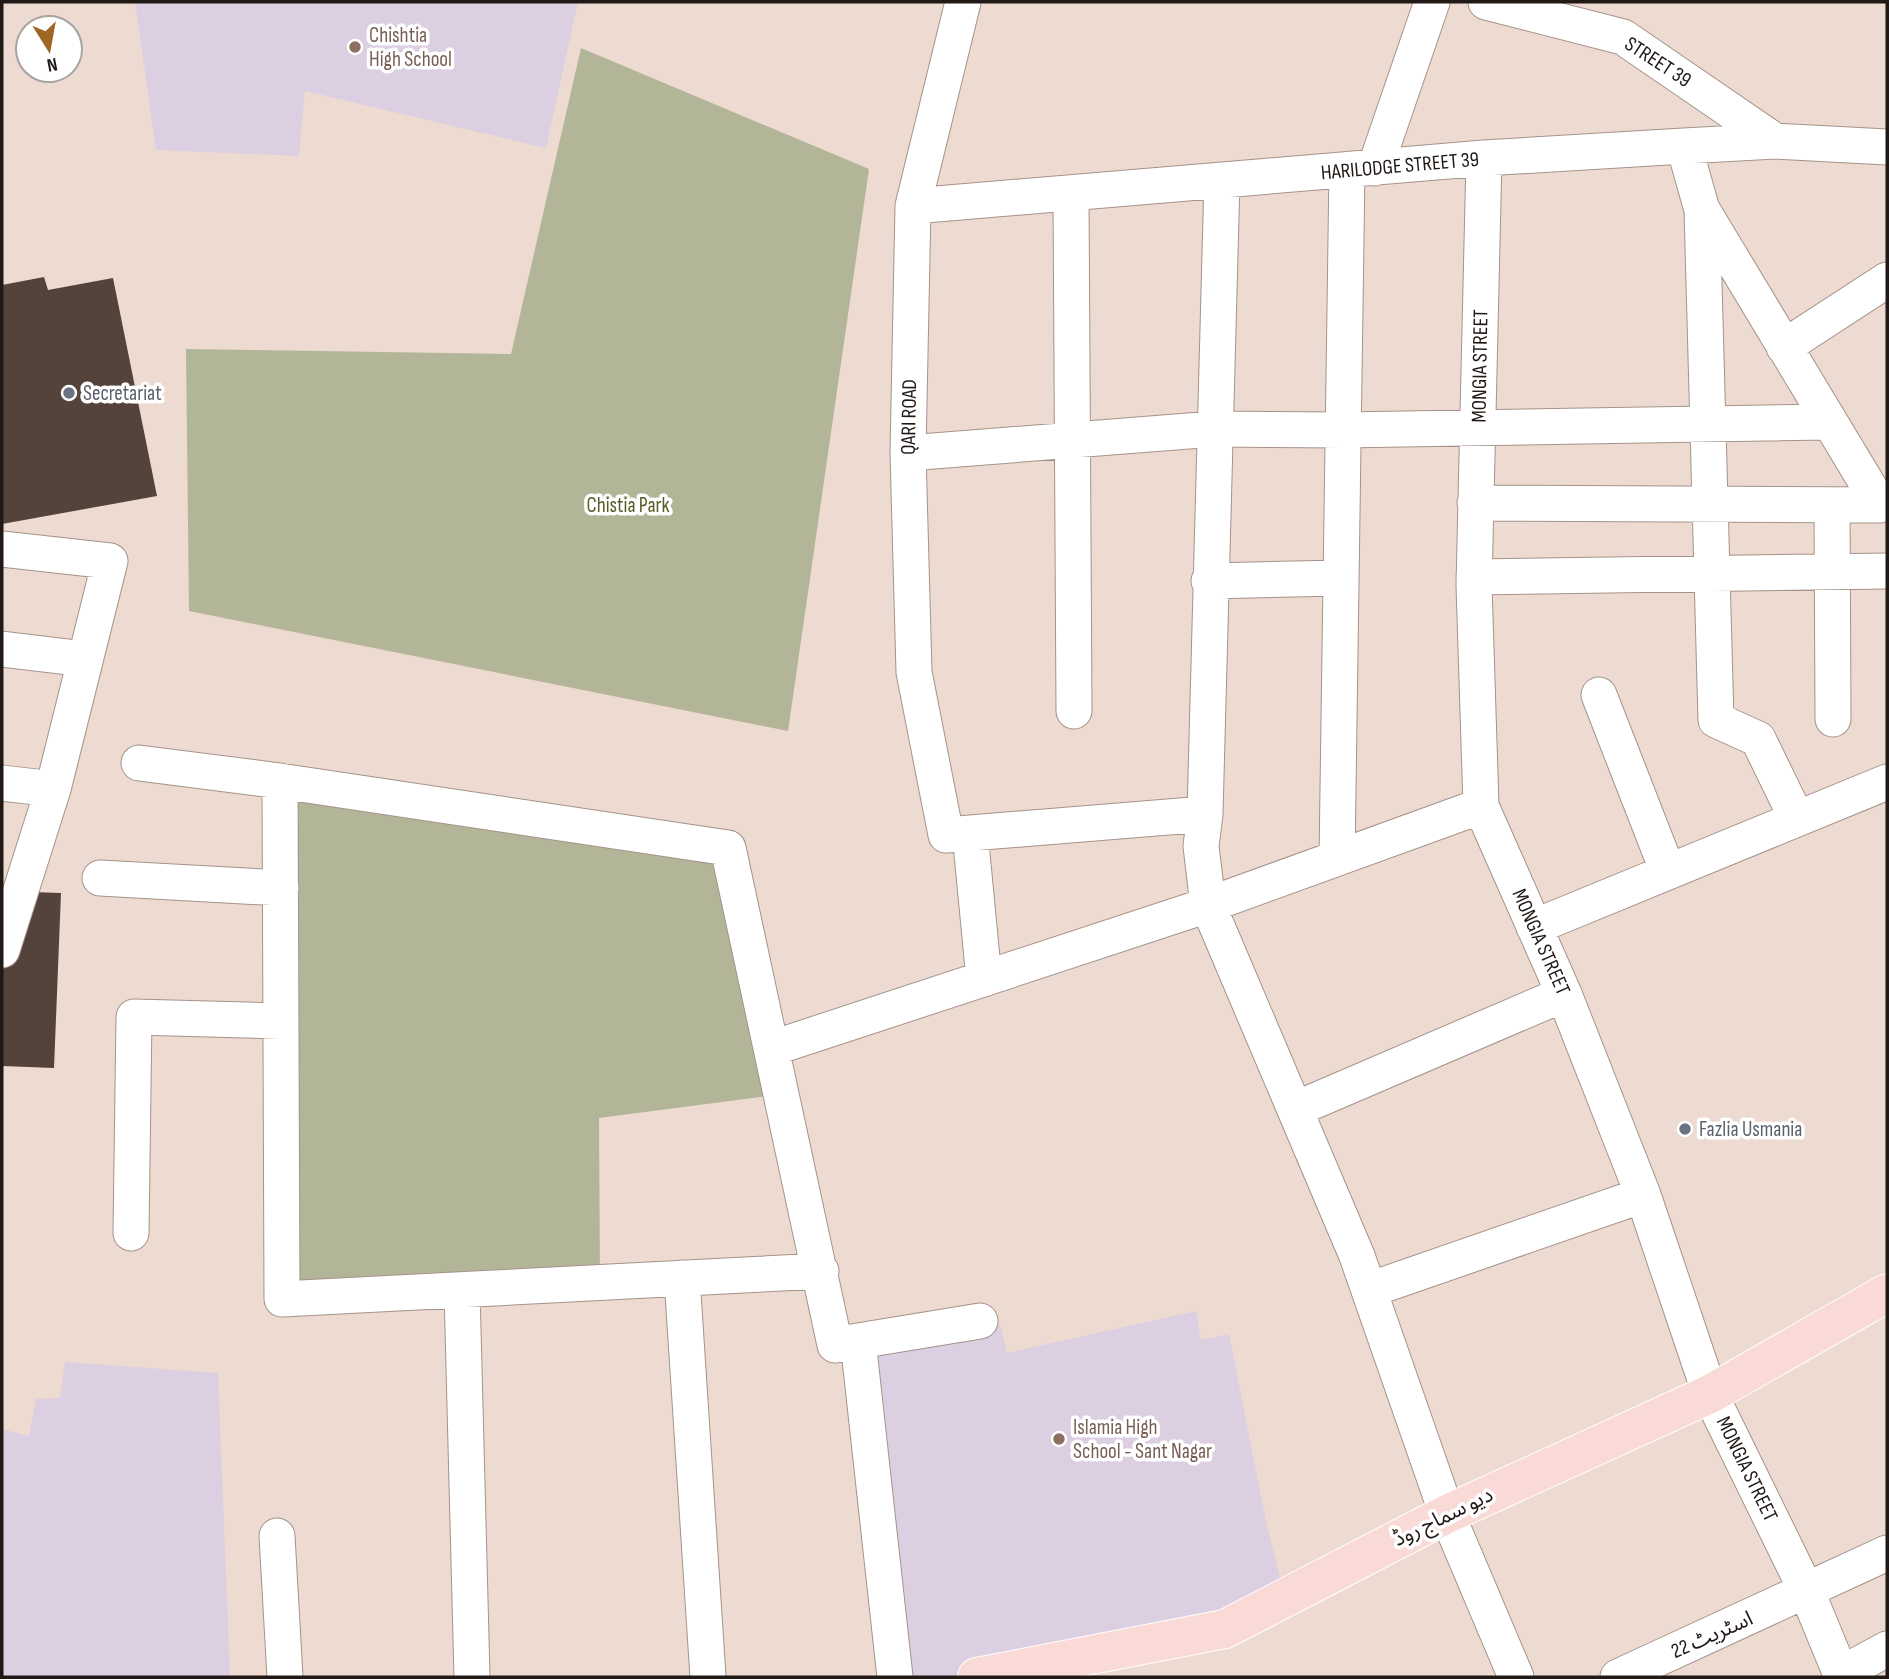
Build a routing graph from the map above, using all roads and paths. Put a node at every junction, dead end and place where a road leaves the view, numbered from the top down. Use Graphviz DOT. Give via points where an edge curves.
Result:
graph roads {
  1 [pos="963,2"];
  2 [pos="1432,2"];
  3 [pos="1486,2"];
  4 [pos="1597,2"];
  5 [pos="1623,37"];
  6 [pos="1775,141"];
  7 [pos="1684,146"];
  8 [pos="1887,147"];
  9 [pos="1484,158"];
  10 [pos="1361,169"];
  11 [pos="1222,180"];
  12 [pos="1071,192"];
  13 [pos="913,206"];
  14 [pos="1702,210"];
  15 [pos="1887,280"];
  16 [pos="1784,347"];
  17 [pos="1829,422"];
  18 [pos="1708,424"];
  19 [pos="1480,428"];
  20 [pos="1214,429"];
  21 [pos="1343,430"];
  22 [pos="1073,442"];
  23 [pos="908,453"];
  24 [pos="1475,503"];
  25 [pos="1884,503"];
  26 [pos="1710,505"];
  27 [pos="1832,505"];
  28 [pos="2,549"];
  29 [pos="1833,571"];
  30 [pos="1887,571"];
  31 [pos="1712,573"];
  32 [pos="1474,577"];
  33 [pos="1341,578"];
  34 [pos="1209,581"];
  35 [pos="2,649"];
  36 [pos="85,659"];
  37 [pos="1599,695"];
  38 [pos="1074,711"];
  39 [pos="1833,719"];
  40 [pos="139,763"];
  41 [pos="280,781"];
  42 [pos="1887,782"];
  43 [pos="2,783"];
  44 [pos="53,789"];
  45 [pos="1481,806"];
  46 [pos="1205,814"];
  47 [pos="1797,819"];
  48 [pos="958,834"];
  49 [pos="1337,859"];
  50 [pos="1668,872"];
  51 [pos="100,878"];
  52 [pos="281,888"];
  53 [pos="1208,905"];
  54 [pos="1534,927"];
  55 [pos="2,950"];
  56 [pos="984,979"];
  57 [pos="1564,994"];
  58 [pos="281,1021"];
  59 [pos="773,1048"];
  60 [pos="1296,1109"];
  61 [pos="1643,1195"];
  62 [pos="131,1233"];
  63 [pos="821,1270"];
  64 [pos="682,1278"];
  65 [pos="462,1290"];
  66 [pos="1369,1290"];
  67 [pos="1887,1293"];
  68 [pos="980,1321"];
  69 [pos="858,1340"];
  70 [pos="1710,1394"];
  71 [pos="1447,1514"];
  72 [pos="277,1536"];
  73 [pos="1887,1553"];
  74 [pos="1807,1592"];
  75 [pos="1887,1649"];
  76 [pos="1002,1675"];
  77 [pos="1842,1676"];
  78 [pos="285,1677"];
  79 [pos="472,1677"];
  80 [pos="708,1677"];
  81 [pos="895,1677"];
  82 [pos="1516,1677"];
  83 [pos="1618,1677"];
  1 -- 13 [label="street, QARI ROAD"];
  2 -- 10 [label="street"];
  3 -- 5 [label="street, STREET 39"];
  4 -- 5 [label="street"];
  5 -- 6 [label="street, STREET 39"];
  6 -- 7 [label="street, HARILODGE STREET 39"];
  6 -- 8 [label="street, HARILODGE STREET 39"];
  7 -- 9 [label="street, HARILODGE STREET 39"];
  7 -- 14 [label="street"];
  9 -- 10 [label="street, HARILODGE STREET 39"];
  9 -- 19 [label="street, MONGIA STREET"];
  10 -- 11 [label="street, HARILODGE STREET 39"];
  10 -- 21 [label="street"];
  11 -- 12 [label="street, HARILODGE STREET 39"];
  11 -- 20 [label="street"];
  12 -- 13 [label="street, HARILODGE STREET 39"];
  12 -- 22 [label="street"];
  13 -- 23 [label="street, QARI ROAD"];
  14 -- 16 [label="street"];
  14 -- 18 [label="street"];
  15 -- 16 [label="street"];
  16 -- 17 [label="street"];
  17 -- 18 [label="street"];
  17 -- 25 [label="street"];
  18 -- 19 [label="street"];
  18 -- 26 [label="street"];
  19 -- 21 [label="street"];
  19 -- 24 [label="street, MONGIA STREET"];
  20 -- 21 [label="street"];
  20 -- 22 [label="street"];
  20 -- 34 [label="street"];
  21 -- 33 [label="street"];
  22 -- 23 [label="street"];
  22 -- 38 [label="street"];
  23 -- 48 [label="street, QARI ROAD" via="915,672"];
  24 -- 26 [label="street"];
  24 -- 32 [label="street, MONGIA STREET"];
  25 -- 27 [label="street"];
  26 -- 27 [label="street"];
  26 -- 31 [label="street"];
  27 -- 29 [label="street"];
  28 -- 36 [label="street" via="110,561"];
  29 -- 30 [label="street"];
  29 -- 31 [label="street"];
  29 -- 39 [label="street"];
  31 -- 32 [label="street"];
  31 -- 47 [label="street" via="1716,720 1758,739"];
  32 -- 45 [label="street, MONGIA STREET"];
  33 -- 34 [label="street"];
  33 -- 49 [label="street"];
  34 -- 46 [label="street"];
  35 -- 36 [label="street"];
  36 -- 44 [label="street"];
  37 -- 50 [label="street"];
  40 -- 41 [label="street"];
  41 -- 52 [label="street"];
  41 -- 59 [label="street" via="729,848"];
  42 -- 47 [label="street"];
  43 -- 44 [label="street"];
  44 -- 55 [label="street"];
  45 -- 49 [label="street"];
  45 -- 54 [label="street, MONGIA STREET"];
  46 -- 48 [label="street"];
  46 -- 53 [label="street" via="1201,846"];
  47 -- 50 [label="street"];
  48 -- 56 [label="street, QARI ROAD"];
  49 -- 53 [label="street"];
  50 -- 54 [label="street"];
  51 -- 52 [label="street"];
  52 -- 58 [label="street"];
  53 -- 56 [label="street"];
  53 -- 60 [label="street"];
  54 -- 57 [label="street, MONGIA STREET"];
  56 -- 59 [label="street"];
  57 -- 60 [label="street"];
  57 -- 61 [label="street, MONGIA STREET"];
  58 -- 62 [label="street" via="134,1017"];
  58 -- 65 [label="street" via="282,1299"];
  59 -- 63 [label="street"];
  60 -- 66 [label="street"];
  61 -- 66 [label="street"];
  61 -- 70 [label="street, MONGIA STREET"];
  63 -- 64 [label="street"];
  63 -- 69 [label="street" via="835,1345"];
  64 -- 65 [label="street"];
  64 -- 80 [label="street"];
  65 -- 79 [label="street"];
  66 -- 71 [label="street"];
  67 -- 70 [label="main road, دیو سماج روڈ"];
  68 -- 69 [label="street"];
  69 -- 81 [label="street"];
  70 -- 71 [label="main road, دیو سماج روڈ"];
  70 -- 74 [label="street, MONGIA STREET"];
  71 -- 76 [label="main road, دیو سماج روڈ" via="1225,1629"];
  71 -- 82 [label="street"];
  72 -- 78 [label="street"];
  73 -- 74 [label="street, اسٹریٹ 22"];
  74 -- 77 [label="street, MONGIA STREET"];
  74 -- 83 [label="street, اسٹریٹ 22"];
  75 -- 77 [label="street"];
}
